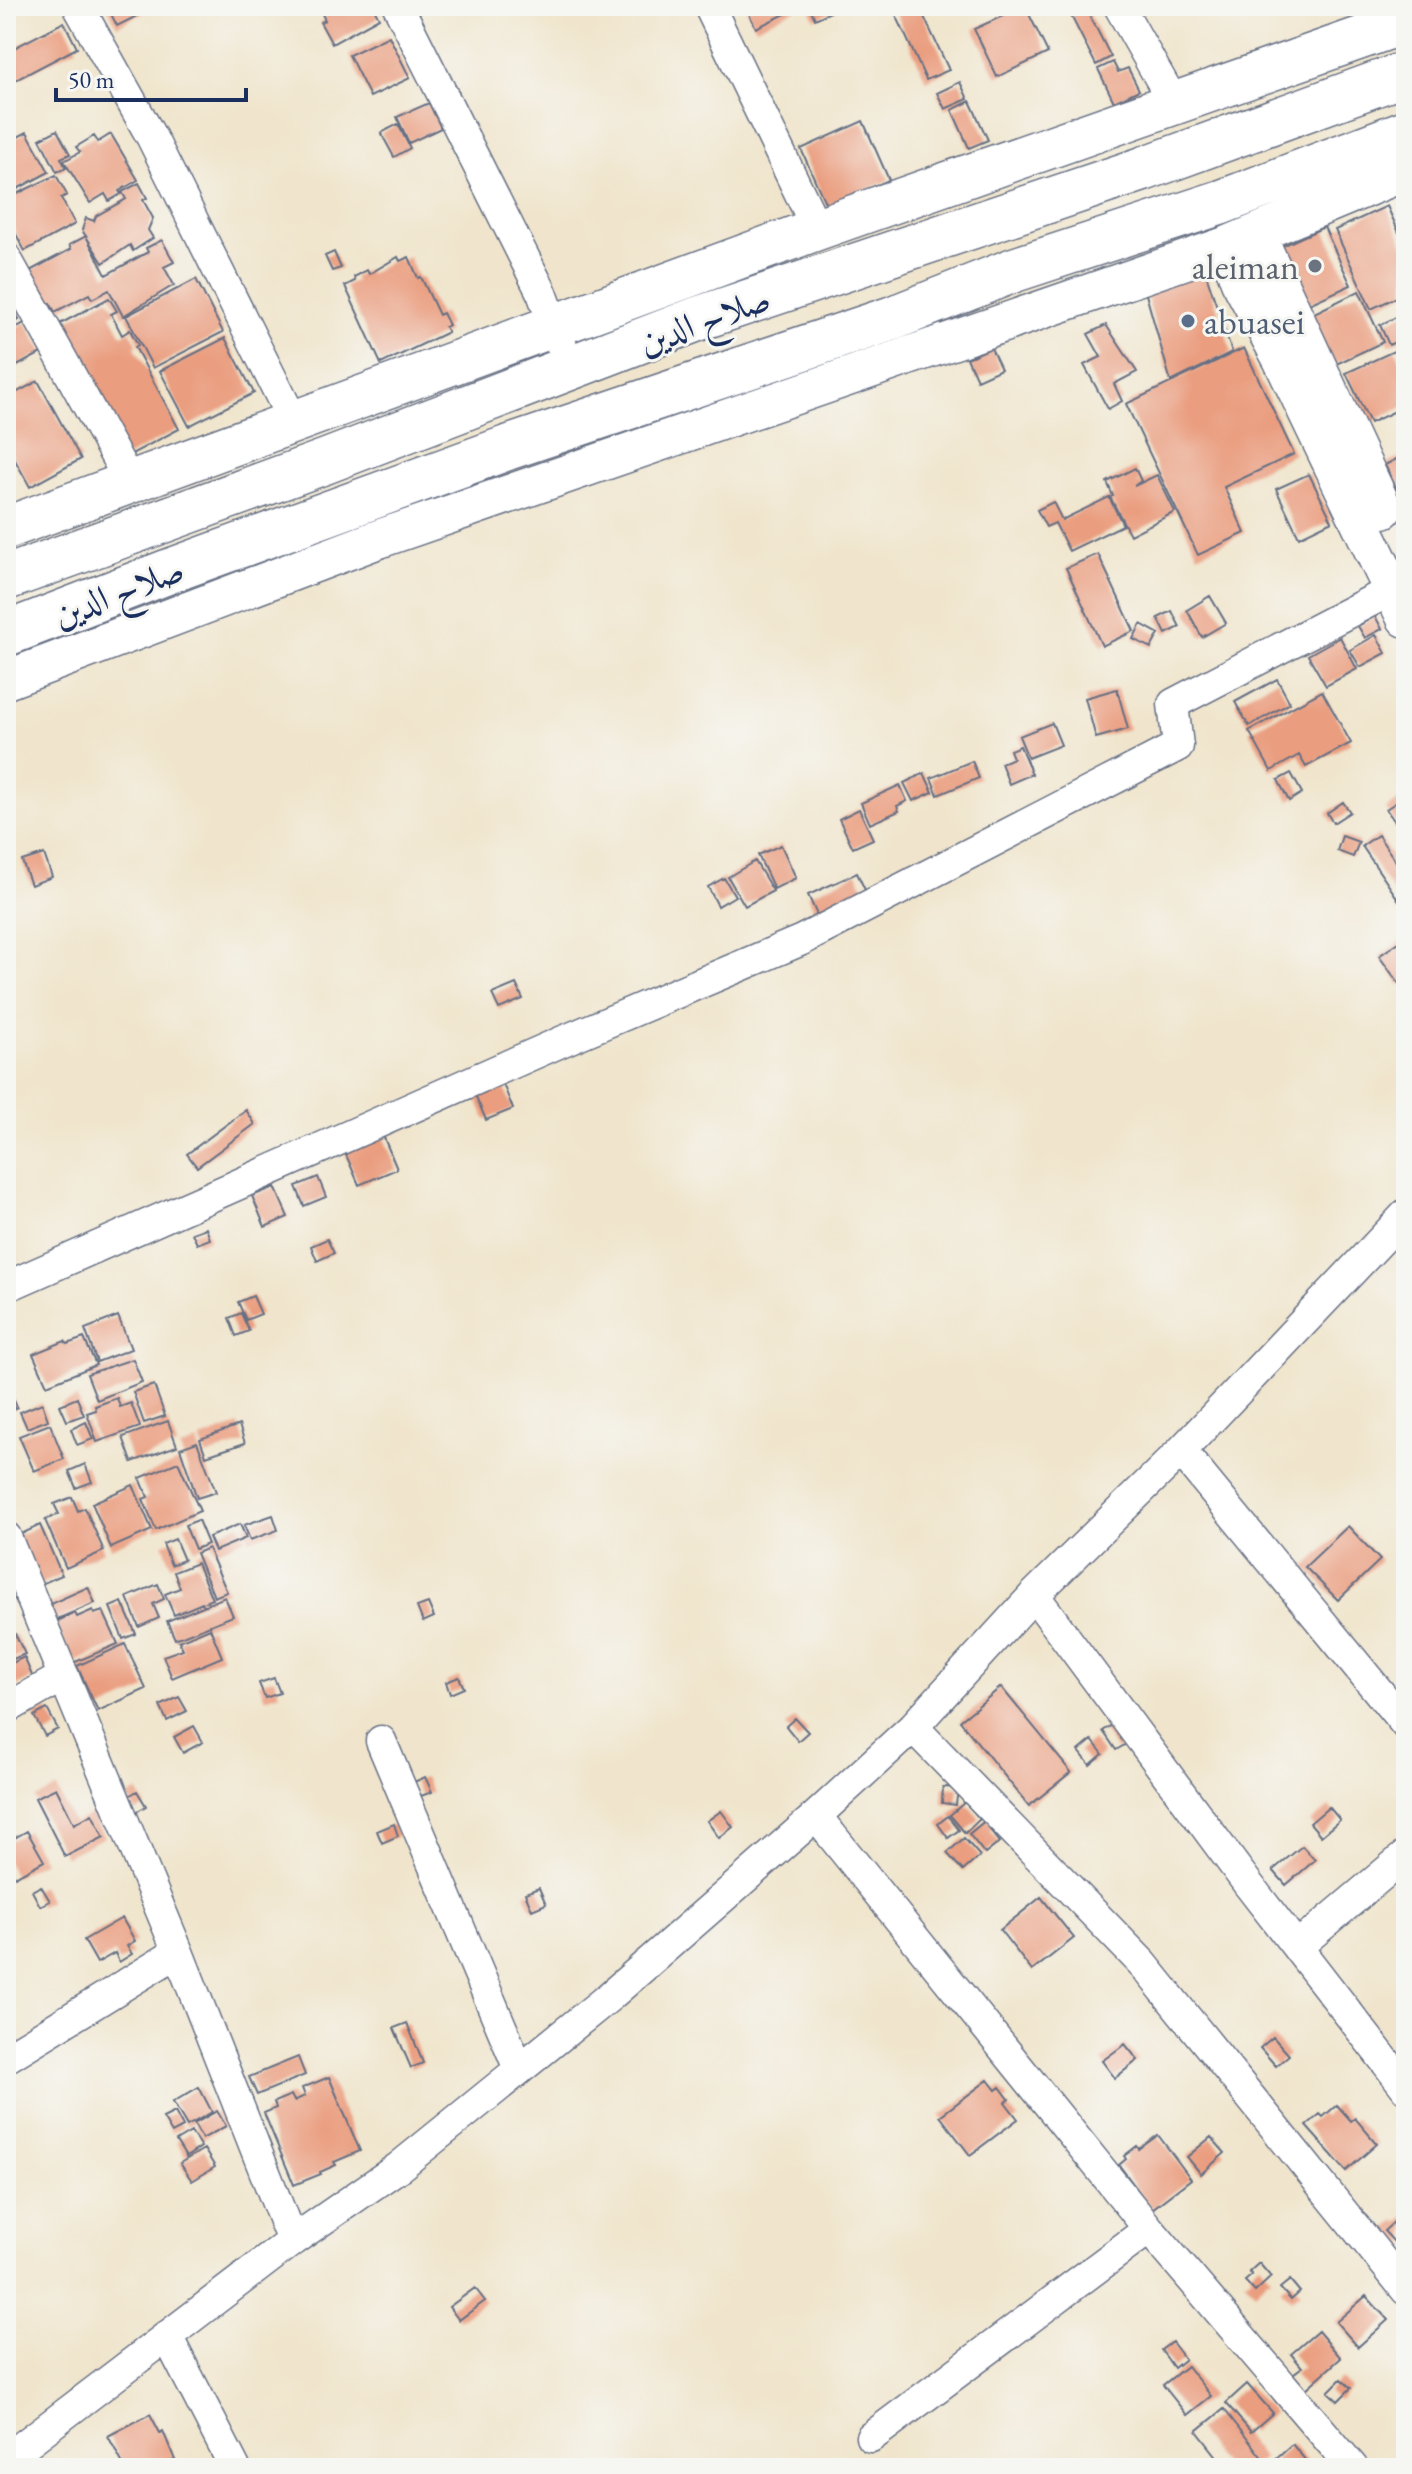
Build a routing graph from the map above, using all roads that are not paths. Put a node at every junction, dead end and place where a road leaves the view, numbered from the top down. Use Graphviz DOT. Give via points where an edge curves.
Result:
graph roads {
  1 [pos="78,6"];
  2 [pos="398,6"];
  3 [pos="709,6"];
  4 [pos="1119,6"];
  5 [pos="1406,22"];
  6 [pos="1406,73"];
  7 [pos="1175,105"];
  8 [pos="1406,132"];
  9 [pos="1406,171"];
  10 [pos="817,229"];
  11 [pos="1241,240"];
  12 [pos="6,258"];
  13 [pos="554,327"];
  14 [pos="570,368"];
  15 [pos="293,421"];
  16 [pos="131,484"];
  17 [pos="6,528"];
  18 [pos="6,578"];
  19 [pos="1403,591"];
  20 [pos="6,634"];
  21 [pos="6,680"];
  22 [pos="1406,1214"];
  23 [pos="6,1287"];
  24 [pos="1181,1451"];
  25 [pos="6,1537"];
  26 [pos="1034,1595"];
  27 [pos="64,1676"];
  28 [pos="6,1709"];
  29 [pos="1406,1725"];
  30 [pos="913,1727"];
  31 [pos="381,1741"];
  32 [pos="816,1816"];
  33 [pos="1406,1855"];
  34 [pos="1297,1947"];
  35 [pos="178,1952"];
  36 [pos="6,2058"];
  37 [pos="519,2069"];
  38 [pos="1406,2088"];
  39 [pos="1149,2229"];
  40 [pos="292,2241"];
  41 [pos="1406,2290"];
  42 [pos="167,2336"];
  43 [pos="871,2437"];
  44 [pos="6,2459"];
  45 [pos="235,2468"];
  46 [pos="1353,2468"];
  1 -- 15 [label="street" via="152,138"];
  2 -- 13 [label="street" via="542,293"];
  3 -- 10 [label="street"];
  4 -- 7 [label="street"];
  5 -- 7 [label="main road"];
  6 -- 14 [label="highway, صلاح الدين"];
  7 -- 10 [label="main road"];
  8 -- 20 [label="highway, صلاح الدين" via="893,318 507,448"];
  9 -- 11 [label="street"];
  10 -- 13 [label="main road"];
  11 -- 19 [label="street"];
  11 -- 21 [label="street" via="373,541"];
  12 -- 16 [label="street"];
  13 -- 14 [label="street"];
  13 -- 15 [label="main road"];
  14 -- 18 [label="highway, صلاح الدين"];
  15 -- 16 [label="main road"];
  16 -- 17 [label="main road"];
  19 -- 23 [label="street" via="1173,704 1178,746 802,940"];
  22 -- 24 [label="street"];
  24 -- 26 [label="street"];
  24 -- 29 [label="street"];
  25 -- 27 [label="street"];
  26 -- 30 [label="street"];
  26 -- 34 [label="street"];
  27 -- 28 [label="street"];
  27 -- 35 [label="street"];
  30 -- 32 [label="street"];
  30 -- 41 [label="street" via="1143,1964"];
  31 -- 37 [label="street"];
  32 -- 37 [label="street"];
  32 -- 39 [label="street"];
  33 -- 34 [label="street"];
  34 -- 38 [label="street"];
  35 -- 36 [label="street"];
  35 -- 40 [label="street"];
  37 -- 40 [label="street" via="399,2167"];
  39 -- 43 [label="street"];
  39 -- 46 [label="street"];
  40 -- 42 [label="street"];
  42 -- 44 [label="street"];
  42 -- 45 [label="street"];
}
